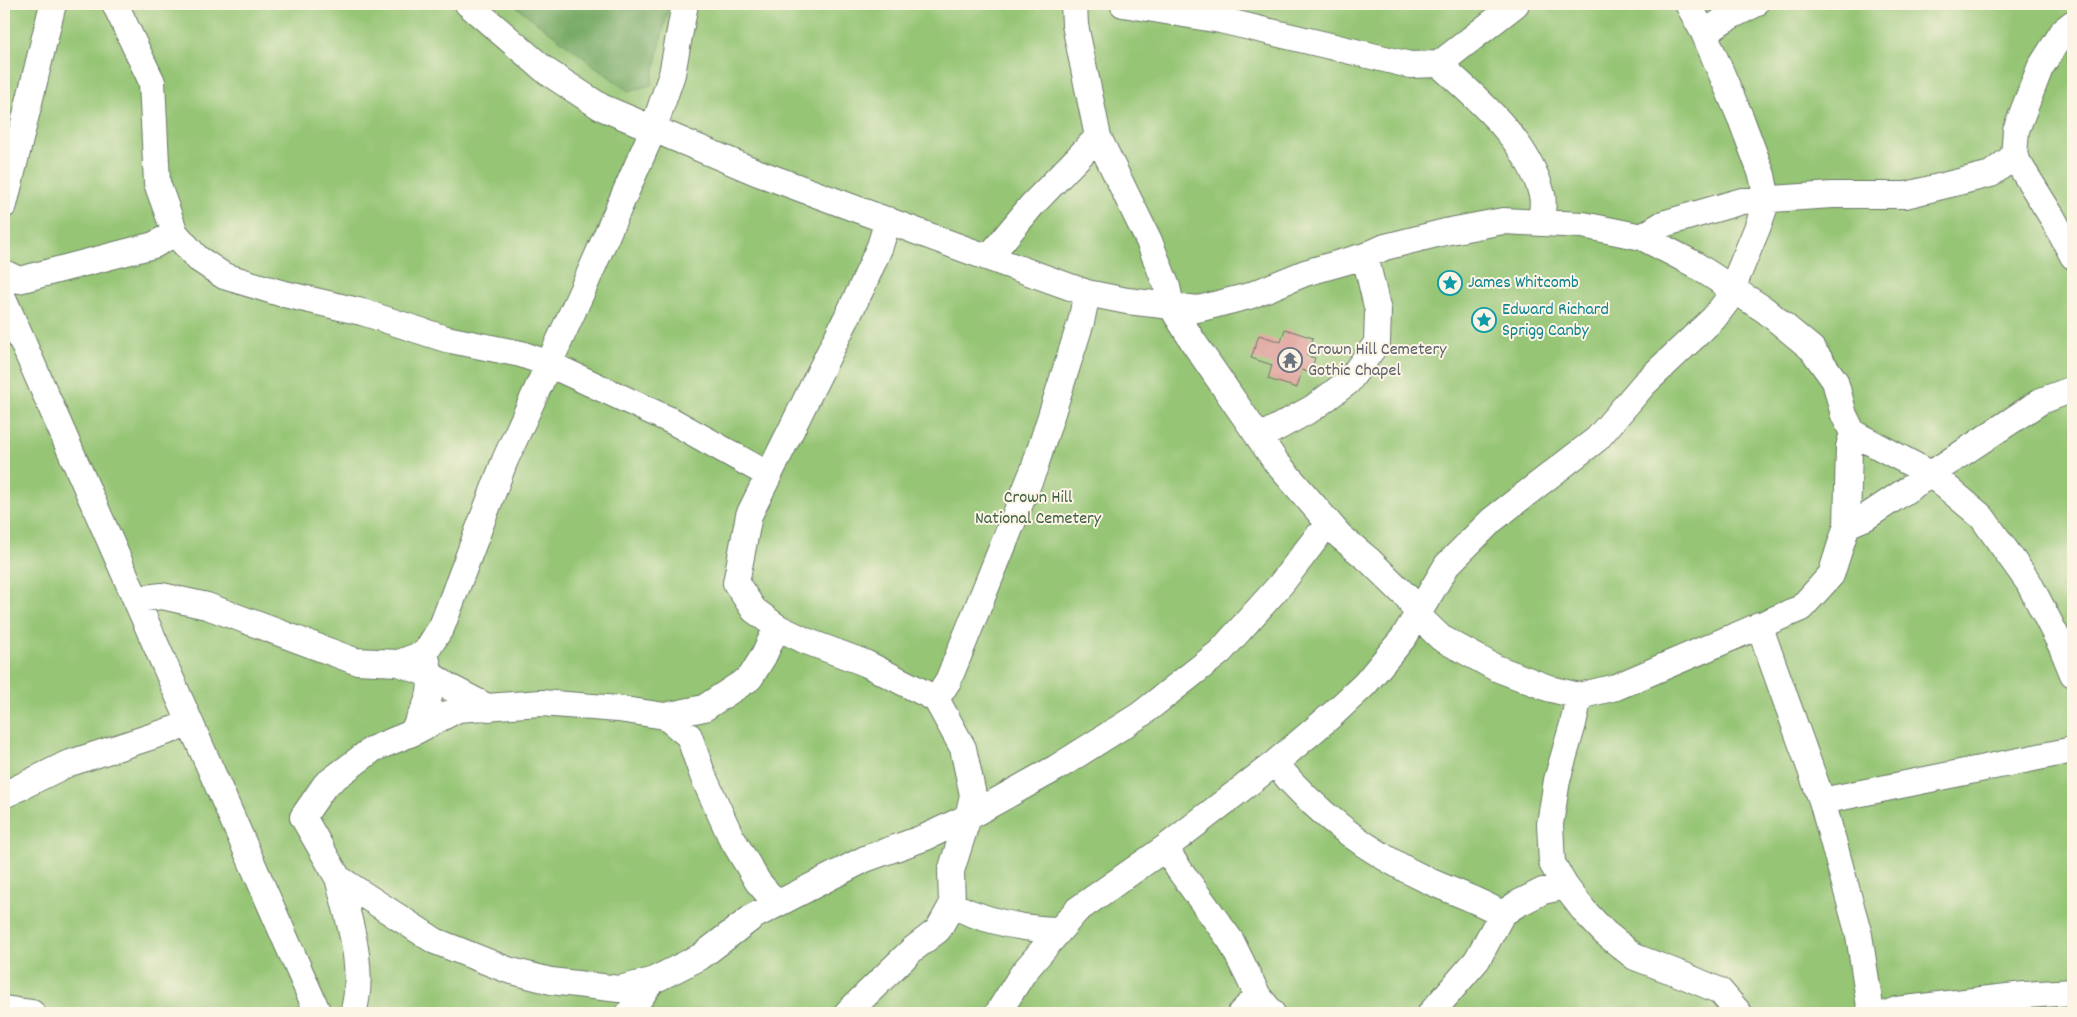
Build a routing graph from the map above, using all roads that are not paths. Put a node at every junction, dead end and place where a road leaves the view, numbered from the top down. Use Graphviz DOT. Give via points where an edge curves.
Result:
graph roads {
  1 [pos="53,4"];
  2 [pos="115,4"];
  3 [pos="468,4"];
  4 [pos="685,4"];
  5 [pos="1074,4"];
  6 [pos="1123,4"];
  7 [pos="1516,4"];
  8 [pos="1688,4"];
  9 [pos="1755,4"];
  10 [pos="2073,23"];
  11 [pos="1704,33"];
  12 [pos="1439,64"];
  13 [pos="14,115"];
  14 [pos="653,130"];
  15 [pos="1098,137"];
  16 [pos="2014,156"];
  17 [pos="1767,200"];
  18 [pos="4,205"];
  19 [pos="888,220"];
  20 [pos="1541,221"];
  21 [pos="175,233"];
  22 [pos="1642,237"];
  23 [pos="1365,256"];
  24 [pos="2073,256"];
  25 [pos="989,257"];
  26 [pos="11,276"];
  27 [pos="1733,288"];
  28 [pos="1088,293"];
  29 [pos="6,305"];
  30 [pos="1171,306"];
  31 [pos="549,364"];
  32 [pos="2073,389"];
  33 [pos="1853,434"];
  34 [pos="1260,437"];
  35 [pos="767,474"];
  36 [pos="1931,474"];
  37 [pos="1847,525"];
  38 [pos="1328,537"];
  39 [pos="136,599"];
  40 [pos="1418,616"];
  41 [pos="1759,625"];
  42 [pos="777,627"];
  43 [pos="428,664"];
  44 [pos="2073,674"];
  45 [pos="1578,696"];
  46 [pos="936,699"];
  47 [pos="490,708"];
  48 [pos="704,708"];
  49 [pos="665,716"];
  50 [pos="190,724"];
  51 [pos="412,732"];
  52 [pos="688,736"];
  53 [pos="2073,750"];
  54 [pos="1275,763"];
  55 [pos="4,795"];
  56 [pos="1822,801"];
  57 [pos="978,805"];
  58 [pos="926,837"];
  59 [pos="1165,848"];
  60 [pos="951,871"];
  61 [pos="338,878"];
  62 [pos="1554,888"];
  63 [pos="777,904"];
  64 [pos="952,905"];
  65 [pos="388,912"];
  66 [pos="1502,914"];
  67 [pos="351,928"];
  68 [pos="1024,929"];
  69 [pos="1059,930"];
  70 [pos="1035,959"];
  71 [pos="652,981"];
  72 [pos="2073,992"];
  73 [pos="622,1001"];
  74 [pos="1257,1007"];
  75 [pos="4,1009"];
  76 [pos="32,1013"];
  77 [pos="318,1013"];
  78 [pos="353,1013"];
  79 [pos="629,1013"];
  80 [pos="847,1013"];
  81 [pos="998,1013"];
  82 [pos="1432,1013"];
  83 [pos="1739,1013"];
  84 [pos="1871,1013"];
  85 [pos="1889,1013"];
  1 -- 13 [label="lane"];
  2 -- 21 [label="lane" via="152,82 157,183"];
  3 -- 14 [label="lane" via="546,71 601,108"];
  4 -- 14 [label="lane" via="672,74"];
  5 -- 15 [label="lane" via="1074,25"];
  6 -- 12 [label="lane" via="1220,20 1410,65"];
  7 -- 12 [label="lane"];
  8 -- 11 [label="lane"];
  9 -- 11 [label="lane"];
  10 -- 16 [label="lane" via="2064,30 2040,68 2016,130"];
  11 -- 17 [label="lane" via="1741,119 1762,175"];
  12 -- 20 [label="lane" via="1496,117 1532,169 1542,197"];
  13 -- 18 [label="lane"];
  14 -- 19 [label="lane"];
  14 -- 31 [label="lane"];
  15 -- 25 [label="lane" via="1032,205"];
  15 -- 30 [label="lane" via="1149,241"];
  16 -- 17 [label="lane" via="1991,174 1906,196 1832,195"];
  16 -- 24 [label="lane"];
  17 -- 22 [label="lane" via="1742,201 1663,224"];
  17 -- 27 [label="lane"];
  19 -- 25 [label="lane"];
  19 -- 35 [label="lane" via="861,288"];
  20 -- 22 [label="lane" via="1583,225"];
  20 -- 23 [label="lane" via="1503,221 1445,232 1385,247"];
  21 -- 26 [label="lane" via="154,245"];
  21 -- 31 [label="lane" via="198,258 224,276 280,294 362,312 446,339 521,354"];
  22 -- 27 [label="lane"];
  23 -- 30 [label="lane" via="1304,273 1249,296 1198,308"];
  23 -- 34 [label="lane" via="1378,312 1377,343 1348,382 1313,408"];
  25 -- 28 [label="lane"];
  26 -- 29 [label="lane"];
  27 -- 33 [label="lane" via="1812,349 1835,381"];
  27 -- 40 [label="lane" via="1714,318 1644,384 1598,439 1492,520 1447,565"];
  28 -- 30 [label="lane" via="1127,302"];
  28 -- 46 [label="lane" via="1082,322 1034,469 948,681"];
  29 -- 39 [label="lane"];
  30 -- 34 [label="lane"];
  31 -- 35 [label="lane" via="674,422"];
  31 -- 43 [label="lane" via="505,460"];
  32 -- 36 [label="lane" via="2042,401"];
  33 -- 36 [label="lane"];
  33 -- 37 [label="lane" via="1849,447"];
  34 -- 38 [label="lane" via="1276,462 1316,510"];
  35 -- 42 [label="lane" via="749,515 736,583 754,610"];
  36 -- 37 [label="lane" via="1866,517"];
  36 -- 44 [label="lane" via="1982,516 2029,583"];
  37 -- 41 [label="lane" via="1831,575 1801,608"];
  38 -- 40 [label="lane" via="1369,560 1409,599"];
  38 -- 57 [label="lane" via="1220,652 1140,714 1056,768"];
  39 -- 43 [label="lane" via="162,596 207,606 355,661"];
  39 -- 50 [label="lane"];
  40 -- 45 [label="lane" via="1441,638 1496,668"];
  40 -- 54 [label="lane" via="1365,684"];
  41 -- 45 [label="lane" via="1616,686"];
  41 -- 56 [label="lane"];
  42 -- 46 [label="lane" via="865,662"];
  42 -- 48 [label="lane" via="750,678"];
  43 -- 47 [label="lane" via="449,687"];
  43 -- 51 [label="lane" via="431,696"];
  45 -- 62 [label="lane" via="1557,780 1550,824"];
  46 -- 57 [label="lane" via="962,748"];
  47 -- 49 [label="lane" via="541,703"];
  47 -- 51 [label="lane" via="458,709"];
  48 -- 49 [label="lane"];
  48 -- 52 [label="lane"];
  49 -- 52 [label="lane"];
  50 -- 55 [label="lane" via="67,764"];
  50 -- 77 [label="lane"];
  51 -- 61 [label="lane" via="373,749 325,785 303,817"];
  52 -- 63 [label="lane" via="730,835 758,882"];
  53 -- 56 [label="lane"];
  54 -- 59 [label="lane"];
  54 -- 66 [label="lane" via="1337,825 1384,857"];
  56 -- 84 [label="lane" via="1859,935"];
  57 -- 58 [label="lane"];
  57 -- 60 [label="lane"];
  58 -- 60 [label="lane"];
  58 -- 63 [label="lane" via="865,859"];
  59 -- 69 [label="lane" via="1076,910"];
  59 -- 74 [label="lane" via="1231,941"];
  60 -- 64 [label="lane"];
  61 -- 65 [label="lane"];
  61 -- 67 [label="lane"];
  62 -- 66 [label="lane"];
  62 -- 83 [label="lane" via="1635,958 1720,991"];
  63 -- 71 [label="lane" via="754,916 700,957"];
  64 -- 68 [label="lane"];
  64 -- 80 [label="lane" via="938,930 912,950"];
  65 -- 67 [label="lane" via="360,916"];
  65 -- 73 [label="lane" via="435,941 508,970"];
  66 -- 82 [label="lane" via="1476,960"];
  67 -- 78 [label="lane" via="358,971"];
  68 -- 69 [label="lane"];
  68 -- 70 [label="lane"];
  69 -- 70 [label="lane"];
  70 -- 81 [label="lane"];
  71 -- 73 [label="lane"];
  71 -- 79 [label="lane"];
  72 -- 85 [label="lane" via="2024,995"];
  75 -- 76 [label="lane"];
}
